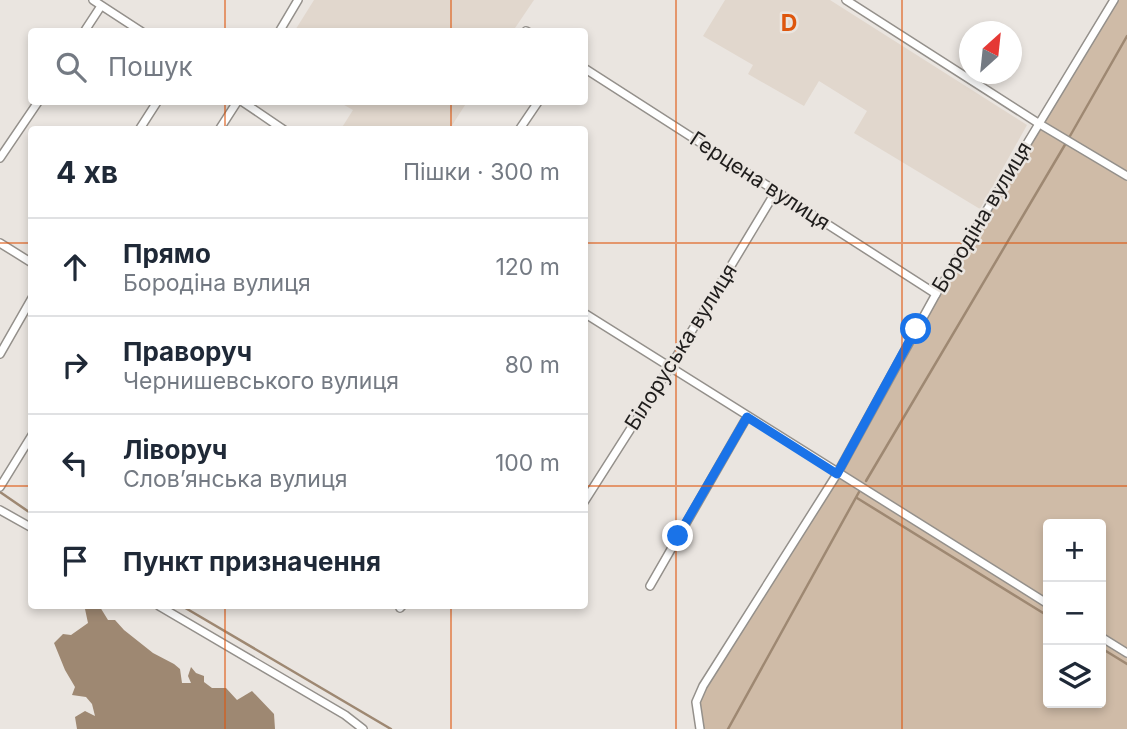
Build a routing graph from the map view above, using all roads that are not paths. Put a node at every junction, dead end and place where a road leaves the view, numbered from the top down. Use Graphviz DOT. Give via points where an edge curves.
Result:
graph roads {
  1 [pos="93,0"];
  2 [pos="298,0"];
  3 [pos="846,0"];
  4 [pos="1114,0"];
  5 [pos="101,6"];
  6 [pos="87,28"];
  7 [pos="136,28"];
  8 [pos="281,28"];
  9 [pos="588,71"];
  10 [pos="36,105"];
  11 [pos="155,105"];
  12 [pos="235,105"];
  13 [pos="247,105"];
  14 [pos="536,105"];
  15 [pos="1038,123"];
  16 [pos="142,126"];
  17 [pos="222,126"];
  18 [pos="278,126"];
  19 [pos="522,126"];
  20 [pos="0,158"];
  21 [pos="1127,176"];
  22 [pos="776,191"];
  23 [pos="0,243"];
  24 [pos="28,260"];
  25 [pos="936,294"];
  26 [pos="28,305"];
  27 [pos="588,317"];
  28 [pos="0,354"];
  29 [pos="670,367"];
  30 [pos="747,417"];
  31 [pos="28,442"];
  32 [pos="837,474"];
  33 [pos="0,487"];
  34 [pos="588,496"];
  35 [pos="0,510"];
  36 [pos="28,526"];
  37 [pos="650,586"];
  38 [pos="1043,601"];
  39 [pos="164,609"];
  40 [pos="1106,640"];
  41 [pos="1127,653"];
  42 [pos="363,729"];
  43 [pos="700,729"];
  1 -- 5 [label="street"];
  2 -- 8 [label="street"];
  3 -- 15 [label="street"];
  4 -- 15 [label="street, Бородіна вулиця"];
  5 -- 6 [label="street"];
  5 -- 7 [label="street"];
  9 -- 22 [label="street, Герцена вулиця"];
  10 -- 20 [label="street"];
  11 -- 16 [label="street"];
  12 -- 17 [label="street"];
  13 -- 18 [label="street"];
  14 -- 19 [label="street"];
  15 -- 21 [label="street"];
  15 -- 25 [label="street, Бородіна вулиця"];
  22 -- 25 [label="street, Герцена вулиця"];
  22 -- 29 [label="street, Білоруська вулиця"];
  23 -- 24 [label="street"];
  25 -- 32 [label="street, Бородіна вулиця"];
  26 -- 28 [label="street"];
  27 -- 29 [label="street"];
  29 -- 30 [label="street"];
  29 -- 34 [label="street, Білоруська вулиця"];
  30 -- 32 [label="street"];
  30 -- 37 [label="street"];
  31 -- 33 [label="street"];
  32 -- 38 [label="street"];
  32 -- 43 [label="street, Бородіна вулиця" via="703,686 696,702"];
  35 -- 36 [label="street"];
  39 -- 42 [label="street"];
  40 -- 41 [label="street"];
}
